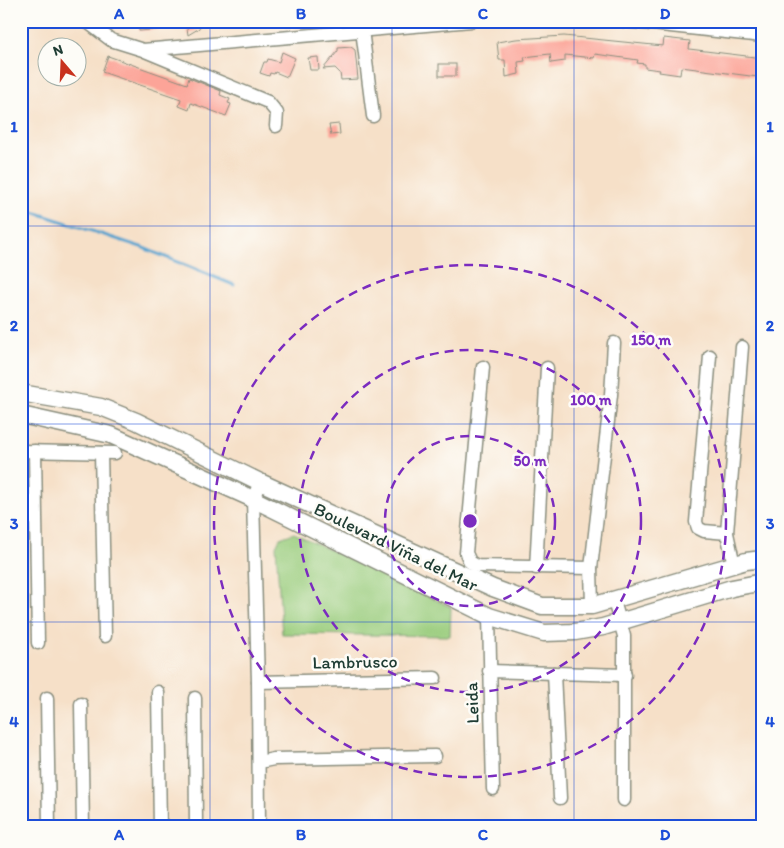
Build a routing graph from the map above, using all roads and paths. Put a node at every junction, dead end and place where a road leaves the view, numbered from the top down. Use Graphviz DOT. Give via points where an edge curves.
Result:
graph roads {
  1 [pos="86,21"];
  2 [pos="471,21"];
  3 [pos="624,21"];
  4 [pos="695,24"];
  5 [pos="722,26"];
  6 [pos="362,30"];
  7 [pos="763,36"];
  8 [pos="143,50"];
  9 [pos="373,116"];
  10 [pos="276,126"];
  11 [pos="614,342"];
  12 [pos="742,347"];
  13 [pos="710,356"];
  14 [pos="483,367"];
  15 [pos="547,368"];
  16 [pos="21,393"];
  17 [pos="21,415"];
  18 [pos="21,451"];
  19 [pos="34,451"];
  20 [pos="101,453"];
  21 [pos="115,453"];
  22 [pos="260,482"];
  23 [pos="253,499"];
  24 [pos="727,533"];
  25 [pos="763,559"];
  26 [pos="734,565"];
  27 [pos="536,568"];
  28 [pos="592,568"];
  29 [pos="763,582"];
  30 [pos="614,601"];
  31 [pos="592,606"];
  32 [pos="489,616"];
  33 [pos="620,622"];
  34 [pos="105,636"];
  35 [pos="38,643"];
  36 [pos="489,671"];
  37 [pos="554,673"];
  38 [pos="625,675"];
  39 [pos="435,678"];
  40 [pos="258,682"];
  41 [pos="158,692"];
  42 [pos="47,698"];
  43 [pos="195,698"];
  44 [pos="81,704"];
  45 [pos="435,756"];
  46 [pos="259,762"];
  47 [pos="493,789"];
  48 [pos="560,798"];
  49 [pos="624,800"];
  50 [pos="49,827"];
  51 [pos="83,827"];
  52 [pos="160,827"];
  53 [pos="196,827"];
  54 [pos="259,827"];
  1 -- 8 [label="street" via="111,40"];
  2 -- 6 [label="street"];
  3 -- 4 [label="street"];
  4 -- 5 [label="street"];
  5 -- 7 [label="street"];
  6 -- 8 [label="street"];
  6 -- 9 [label="street"];
  8 -- 10 [label="street" via="268,102 277,113"];
  11 -- 28 [label="street"];
  12 -- 24 [label="street"];
  13 -- 24 [label="street" via="696,522 704,531"];
  14 -- 27 [label="street" via="466,553 470,562 477,566"];
  15 -- 27 [label="street"];
  16 -- 22 [label="street, Boulevard Viña del Mar" via="101,407 194,448"];
  17 -- 23 [label="street, Boulevard Viña del Mar" via="111,435"];
  18 -- 19 [label="street"];
  19 -- 20 [label="street"];
  19 -- 35 [label="street"];
  20 -- 21 [label="street"];
  20 -- 34 [label="street"];
  22 -- 23 [label="street"];
  22 -- 31 [label="street, Boulevard Viña del Mar" via="493,588 542,606"];
  23 -- 32 [label="street, Boulevard Viña del Mar"];
  23 -- 40 [label="street"];
  24 -- 26 [label="street"];
  25 -- 26 [label="street, Boulevard Viña del Mar"];
  26 -- 30 [label="street, Boulevard Viña del Mar"];
  27 -- 28 [label="street"];
  28 -- 31 [label="street"];
  29 -- 33 [label="street, Boulevard Viña del Mar" via="732,588"];
  30 -- 31 [label="street, Boulevard Viña del Mar"];
  30 -- 33 [label="street"];
  32 -- 33 [label="street, Boulevard Viña del Mar" via="544,633 575,632"];
  32 -- 36 [label="street, Leida"];
  33 -- 38 [label="street" via="624,636"];
  36 -- 37 [label="street"];
  36 -- 47 [label="street, Leida"];
  37 -- 38 [label="street"];
  37 -- 48 [label="street"];
  38 -- 49 [label="street"];
  39 -- 40 [label="street, Lambrusco"];
  40 -- 46 [label="street"];
  41 -- 52 [label="street"];
  42 -- 50 [label="street"];
  43 -- 53 [label="street"];
  44 -- 51 [label="street"];
  45 -- 46 [label="street"];
  46 -- 54 [label="street"];
}
